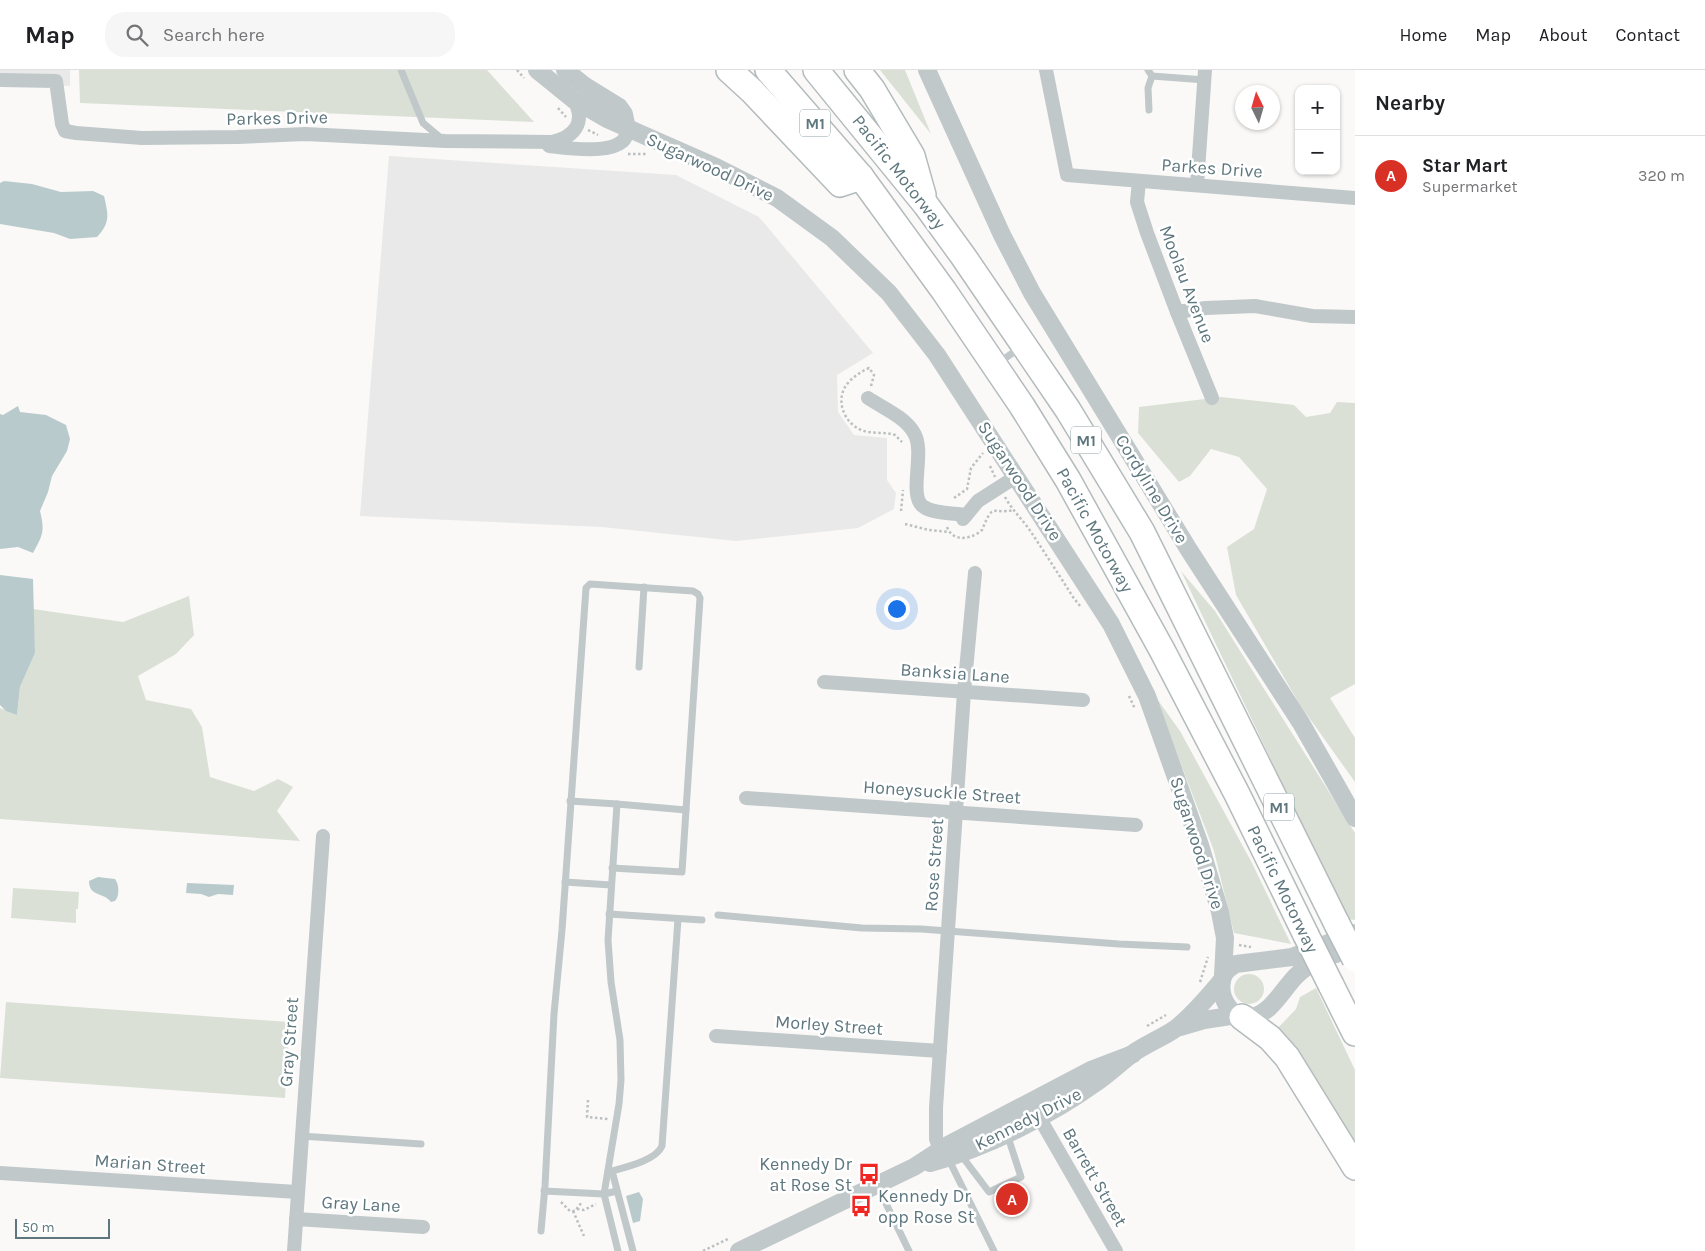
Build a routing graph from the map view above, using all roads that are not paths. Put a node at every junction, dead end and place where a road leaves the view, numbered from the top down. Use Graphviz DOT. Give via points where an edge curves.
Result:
graph roads {
  1 [pos="401,70"];
  2 [pos="537,70"];
  3 [pos="565,70"];
  4 [pos="729,70"];
  5 [pos="768,70"];
  6 [pos="816,70"];
  7 [pos="857,70"];
  8 [pos="927,70"];
  9 [pos="1046,70"];
  10 [pos="1150,73"];
  11 [pos="1205,75"];
  12 [pos="0,80"];
  13 [pos="574,100"];
  14 [pos="1149,110"];
  15 [pos="627,128"];
  16 [pos="445,141"];
  17 [pos="497,142"];
  18 [pos="860,177"];
  19 [pos="1139,181"];
  20 [pos="1197,185"];
  21 [pos="1355,198"];
  22 [pos="926,205"];
  23 [pos="1177,312"];
  24 [pos="1355,317"];
  25 [pos="1024,345"];
  26 [pos="995,366"];
  27 [pos="868,398"];
  28 [pos="1212,398"];
  29 [pos="1017,476"];
  30 [pos="975,573"];
  31 [pos="644,587"];
  32 [pos="639,667"];
  33 [pos="824,682"];
  34 [pos="964,692"];
  35 [pos="1084,700"];
  36 [pos="746,798"];
  37 [pos="570,801"];
  38 [pos="617,804"];
  39 [pos="686,810"];
  40 [pos="957,812"];
  41 [pos="1355,818"];
  42 [pos="1136,825"];
  43 [pos="323,836"];
  44 [pos="612,868"];
  45 [pos="565,882"];
  46 [pos="611,885"];
  47 [pos="609,914"];
  48 [pos="718,915"];
  49 [pos="678,919"];
  50 [pos="702,920"];
  51 [pos="1346,928"];
  52 [pos="948,931"];
  53 [pos="1188,947"];
  54 [pos="1355,950"];
  55 [pos="1355,959"];
  56 [pos="1223,977"];
  57 [pos="1239,1016"];
  58 [pos="1171,1022"];
  59 [pos="1355,1033"];
  60 [pos="716,1036"];
  61 [pos="940,1051"];
  62 [pos="1133,1054"];
  63 [pos="1046,1094"];
  64 [pos="1005,1114"];
  65 [pos="1039,1118"];
  66 [pos="1006,1134"];
  67 [pos="301,1136"];
  68 [pos="421,1144"];
  69 [pos="948,1155"];
  70 [pos="1355,1167"];
  71 [pos="610,1172"];
  72 [pos="0,1173"];
  73 [pos="876,1185"];
  74 [pos="544,1191"];
  75 [pos="617,1191"];
  76 [pos="297,1192"];
  77 [pos="604,1197"];
  78 [pos="296,1219"];
  79 [pos="423,1227"];
  80 [pos="541,1231"];
  81 [pos="294,1251"];
  82 [pos="618,1251"];
  83 [pos="633,1251"];
  84 [pos="739,1251"];
  85 [pos="909,1251"];
  86 [pos="994,1251"];
  87 [pos="1116,1251"];
  1 -- 16 [label="lane" via="424,123"];
  2 -- 13 [label="street, Sugarwood Drive"];
  3 -- 15 [label="street, Sugarwood Drive" via="619,107"];
  4 -- 18 [label="highway" via="840,184"];
  5 -- 18 [label="highway, Pacific Motorway / M1"];
  6 -- 22 [label="highway, Pacific Motorway / M1"];
  7 -- 22 [label="highway" via="912,156"];
  8 -- 41 [label="street, Cordyline Drive" via="1032,293 1189,550 1300,723"];
  9 -- 19 [label="street, Parkes Drive" via="1067,175"];
  10 -- 11 [label="lane"];
  10 -- 14 [label="lane"];
  11 -- 20 [label="street"];
  12 -- 16 [label="street, Parkes Drive" via="56,81 62,124 66,130 76,133 142,138 305,134"];
  13 -- 15 [label="street, Sugarwood Drive"];
  13 -- 17 [label="street, Parkes Drive" via="579,119 568,136 548,142"];
  15 -- 17 [label="street, Parkes Drive" via="624,140 604,148"];
  15 -- 29 [label="street, Sugarwood Drive" via="716,166 777,198 832,238 889,293 937,356"];
  16 -- 17 [label="street, Parkes Drive"];
  18 -- 26 [label="highway, Pacific Motorway / M1"];
  19 -- 20 [label="street, Parkes Drive"];
  19 -- 23 [label="street, Moolau Avenue" via="1138,202"];
  20 -- 21 [label="street, Parkes Drive"];
  22 -- 25 [label="highway, Pacific Motorway / M1"];
  23 -- 24 [label="street" via="1255,306 1312,316"];
  23 -- 28 [label="street, Moolau Avenue"];
  25 -- 26 [label="lane"];
  25 -- 51 [label="highway, Pacific Motorway / M1" via="1068,410 1142,532"];
  26 -- 59 [label="highway, Pacific Motorway / M1, bridge" via="1068,480 1157,642"];
  27 -- 29 [label="street" via="904,422 916,436 919,452 917,497 920,505 964,517 978,501"];
  29 -- 56 [label="street, Sugarwood Drive" via="1111,624 1147,696 1200,845 1220,912 1225,938"];
  30 -- 34 [label="street, Rose Street"];
  31 -- 32 [label="lane"];
  31 -- 37 [label="lane" via="590,584 586,587"];
  31 -- 39 [label="lane" via="693,591 700,596"];
  33 -- 34 [label="street, Banksia Lane"];
  34 -- 35 [label="street, Banksia Lane"];
  34 -- 40 [label="street, Rose Street"];
  36 -- 40 [label="street, Honeysuckle Street"];
  37 -- 38 [label="lane"];
  37 -- 45 [label="lane"];
  38 -- 39 [label="lane"];
  38 -- 44 [label="lane"];
  39 -- 44 [label="lane" via="682,872"];
  40 -- 42 [label="street, Honeysuckle Street"];
  40 -- 52 [label="street, Rose Street"];
  43 -- 67 [label="street, Gray Street"];
  44 -- 46 [label="lane"];
  45 -- 46 [label="lane"];
  45 -- 74 [label="lane"];
  46 -- 47 [label="lane"];
  47 -- 49 [label="lane"];
  47 -- 71 [label="lane" via="610,973 621,1060 620,1097"];
  48 -- 52 [label="lane" via="862,928"];
  49 -- 50 [label="lane"];
  49 -- 71 [label="lane" via="662,1146 653,1156"];
  51 -- 55 [label="highway, Pacific Motorway / M1, bridge"];
  51 -- 56 [label="street" via="1332,940 1292,957 1236,964"];
  52 -- 53 [label="lane"];
  52 -- 61 [label="street, Rose Street"];
  54 -- 57 [label="street, Kennedy Drive" via="1309,965 1262,1013 1252,1017"];
  56 -- 57 [label="street, Sugarwood Drive" via="1223,997 1228,1008"];
  56 -- 58 [label="street, Kennedy Drive" via="1200,1007"];
  57 -- 58 [label="street, Kennedy Drive"];
  57 -- 70 [label="highway" via="1270,1038 1287,1057"];
  58 -- 62 [label="street, Kennedy Drive"];
  60 -- 61 [label="street, Morley Street"];
  61 -- 69 [label="street, Rose Street" via="935,1134"];
  62 -- 63 [label="street, Kennedy Drive" via="1091,1070"];
  62 -- 65 [label="street, Kennedy Drive" via="1097,1082"];
  63 -- 64 [label="street, Kennedy Drive"];
  63 -- 65 [label="street, Barrett Street"];
  64 -- 65 [label="street" via="1031,1113"];
  64 -- 69 [label="street, Kennedy Drive"];
  65 -- 66 [label="street, Kennedy Drive"];
  65 -- 87 [label="street, Barrett Street"];
  66 -- 69 [label="street, Kennedy Drive"];
  66 -- 69 [label="lane" via="1021,1177 989,1192"];
  67 -- 68 [label="lane"];
  67 -- 76 [label="street, Gray Street"];
  69 -- 73 [label="street, Kennedy Drive"];
  69 -- 86 [label="lane"];
  71 -- 75 [label="lane"];
  71 -- 77 [label="lane"];
  72 -- 76 [label="street, Marian Street"];
  73 -- 84 [label="street, Kennedy Drive"];
  73 -- 85 [label="lane"];
  74 -- 77 [label="lane"];
  74 -- 80 [label="lane"];
  75 -- 77 [label="lane"];
  75 -- 83 [label="lane"];
  76 -- 78 [label="street, Gray Street"];
  77 -- 82 [label="lane"];
  78 -- 79 [label="street, Gray Lane"];
  78 -- 81 [label="street, Gray Street"];
}
